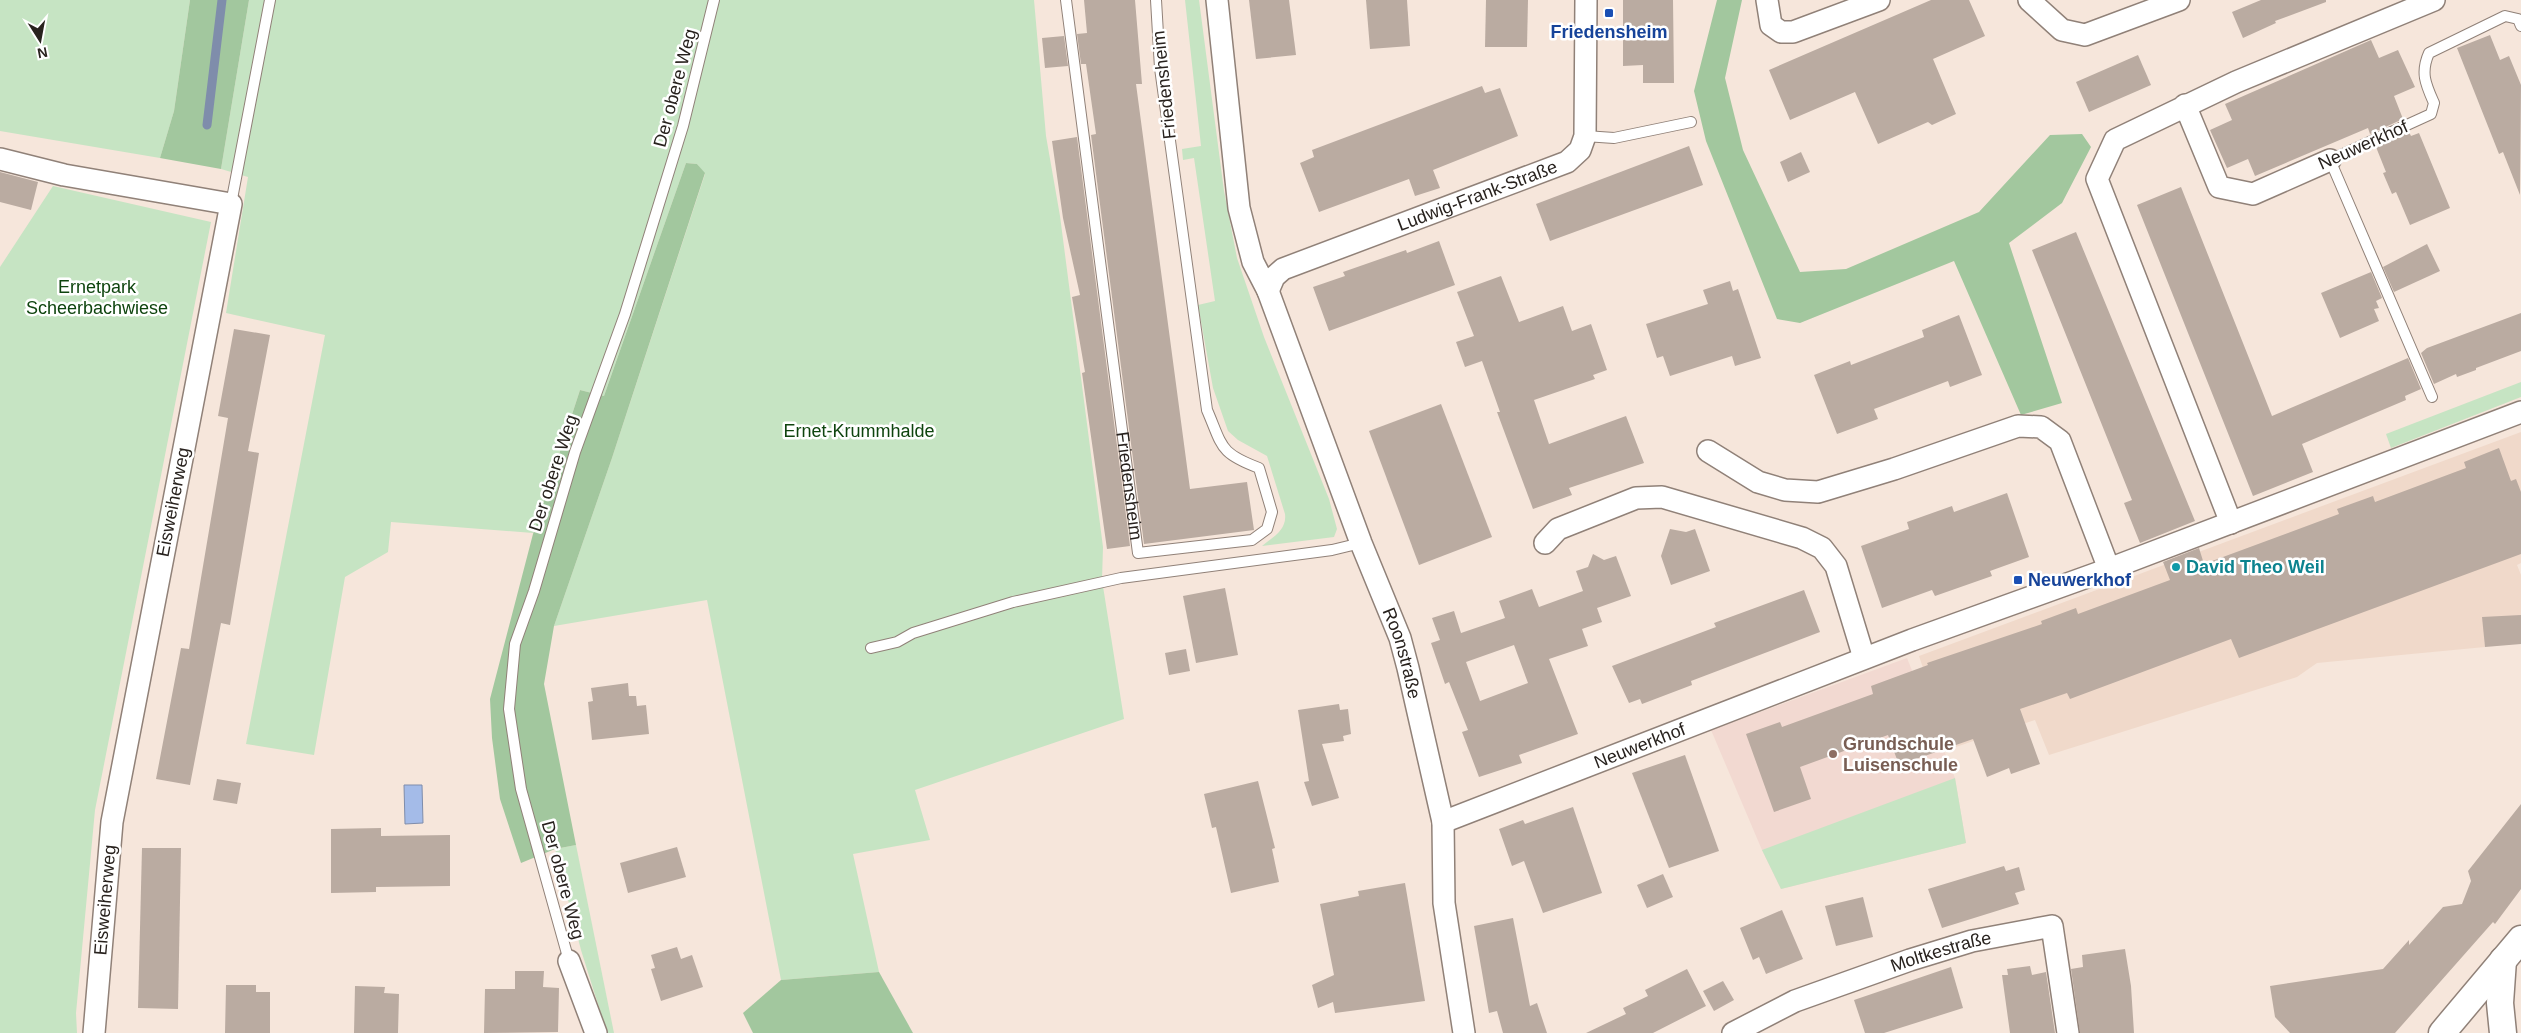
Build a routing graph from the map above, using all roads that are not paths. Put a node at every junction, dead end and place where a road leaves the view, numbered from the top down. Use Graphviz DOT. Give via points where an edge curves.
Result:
graph roads {
  1 [pos="270,0"];
  2 [pos="714,0"];
  3 [pos="1066,0"];
  4 [pos="1156,0"];
  5 [pos="1217,0"];
  6 [pos="1586,0"];
  7 [pos="1767,0"];
  8 [pos="1879,0"];
  9 [pos="2029,0"];
  10 [pos="2179,0"];
  11 [pos="2434,0"];
  12 [pos="2521,26"];
  13 [pos="2186,105"];
  14 [pos="1691,122"];
  15 [pos="1586,136"];
  16 [pos="0,159"];
  17 [pos="2330,160"];
  18 [pos="231,204"];
  19 [pos="1268,291"];
  20 [pos="2432,398"];
  21 [pos="2521,412"];
  22 [pos="1708,450"];
  23 [pos="2231,523"];
  24 [pos="1362,543"];
  25 [pos="1545,543"];
  26 [pos="2109,569"];
  27 [pos="871,648"];
  28 [pos="1864,658"];
  29 [pos="1443,822"];
  30 [pos="2521,940"];
  31 [pos="2503,960"];
  32 [pos="569,961"];
  33 [pos="94,1033"];
  34 [pos="596,1033"];
  35 [pos="1464,1033"];
  36 [pos="1733,1033"];
  37 [pos="2068,1033"];
  38 [pos="2442,1033"];
  39 [pos="2503,1033"];
  1 -- 18 [label="lane"];
  2 -- 32 [label="lane, Der obere Weg" via="683,126 631,295 575,452 515,644 509,708 521,789"];
  3 -- 4 [label="lane, Friedensheim" via="1138,553 1252,540 1267,529 1272,512 1259,468 1224,451 1207,410 1160,68"];
  5 -- 19 [label="street" via="1239,208 1253,262"];
  6 -- 15 [label="street"];
  7 -- 8 [label="street" via="1771,25 1780,32 1792,32"];
  9 -- 10 [label="street" via="2062,30 2085,35"];
  11 -- 13 [label="street"];
  12 -- 17 [label="lane, Neuwerkhof" via="2518,19 2505,16 2429,53 2424,64 2424,80 2434,103 2431,114"];
  13 -- 17 [label="street, Neuwerkhof" via="2219,187 2253,194"];
  13 -- 23 [label="street" via="2115,140 2097,179"];
  14 -- 15 [label="lane" via="1614,138"];
  15 -- 19 [label="street, Ludwig-Frank-Straße" via="1580,150 1567,162 1284,269 1274,277"];
  16 -- 18 [label="street" via="64,175"];
  17 -- 20 [label="lane"];
  18 -- 33 [label="street, Eisweiherweg" via="112,822"];
  19 -- 24 [label="street, Roonstraße"];
  21 -- 23 [label="street, Neuwerkhof"];
  22 -- 26 [label="street" via="1758,482 1785,490 1818,492 2018,426 2041,427 2060,441"];
  23 -- 26 [label="street, Neuwerkhof"];
  24 -- 27 [label="lane" via="1332,550 1121,578 1014,602"];
  24 -- 29 [label="street, Roonstraße" via="1400,638"];
  25 -- 28 [label="street" via="1558,529 1636,498 1662,498 1802,538 1822,548 1836,566"];
  26 -- 28 [label="street, Neuwerkhof"];
  28 -- 29 [label="street, Neuwerkhof"];
  29 -- 35 [label="street, Roonstraße" via="1444,903"];
  30 -- 31 [label="street"];
  31 -- 38 [label="street"];
  31 -- 39 [label="street" via="2500,1003"];
  32 -- 34 [label="street"];
  36 -- 37 [label="street, Moltkestraße" via="1795,1001 1910,960 1972,941 2052,926"];
}
